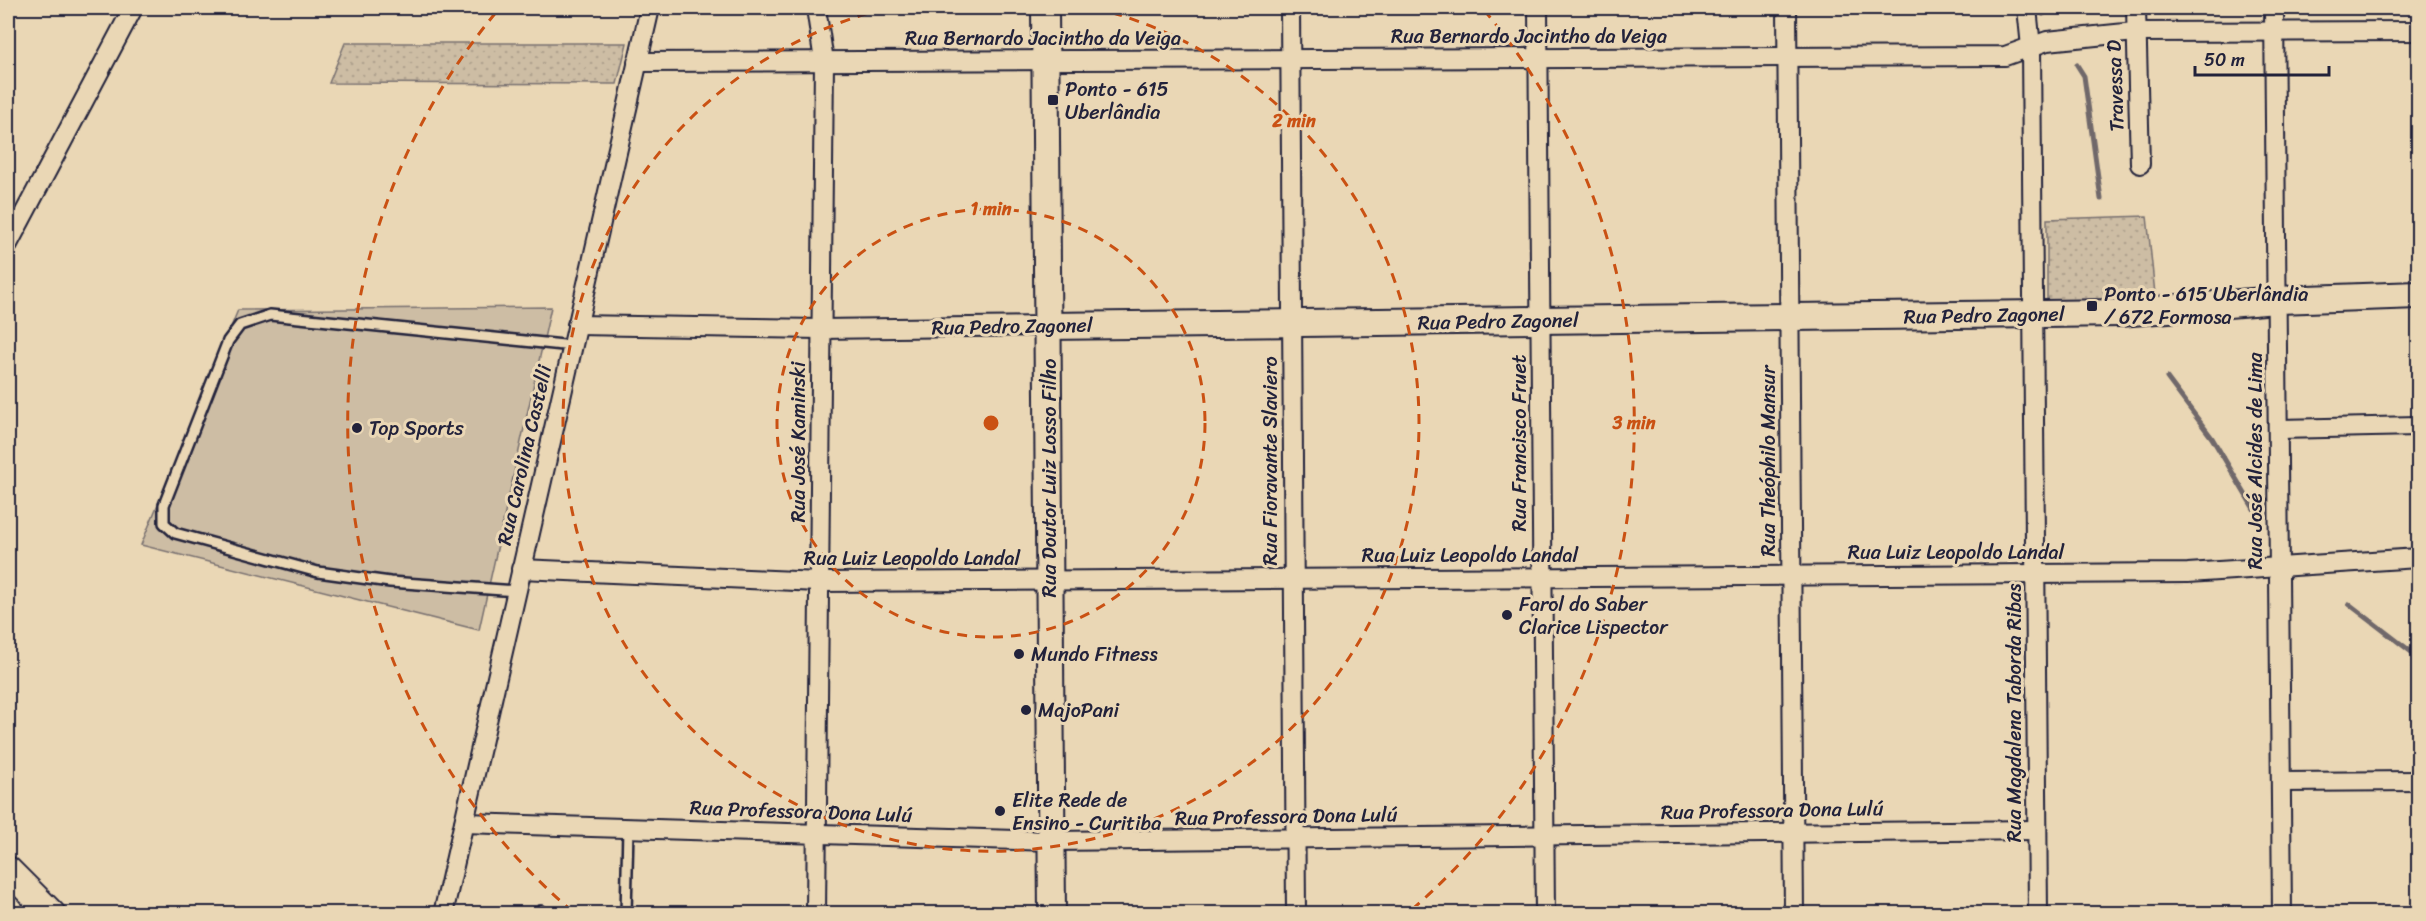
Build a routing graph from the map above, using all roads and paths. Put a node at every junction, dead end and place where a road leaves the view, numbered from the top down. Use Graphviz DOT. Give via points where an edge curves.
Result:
graph roads {
  1 [pos="133,8"];
  2 [pos="650,8"];
  3 [pos="816,8"];
  4 [pos="1045,8"];
  5 [pos="1290,8"];
  6 [pos="1538,8"];
  7 [pos="1787,8"];
  8 [pos="2026,8"];
  9 [pos="2136,8"];
  10 [pos="2274,8"];
  11 [pos="2418,31"];
  12 [pos="2135,32"];
  13 [pos="2274,32"];
  14 [pos="2031,47"];
  15 [pos="1788,57"];
  16 [pos="1538,58"];
  17 [pos="1290,59"];
  18 [pos="1045,60"];
  19 [pos="824,61"];
  20 [pos="637,62"];
  21 [pos="2140,164"];
  22 [pos="8,244"];
  23 [pos="2418,295"];
  24 [pos="2276,300"];
  25 [pos="2033,314"];
  26 [pos="1790,317"];
  27 [pos="1540,320"];
  28 [pos="1292,323"];
  29 [pos="577,325"];
  30 [pos="1047,326"];
  31 [pos="821,329"];
  32 [pos="573,346"];
  33 [pos="2418,426"];
  34 [pos="2277,429"];
  35 [pos="2418,558"];
  36 [pos="2279,567"];
  37 [pos="521,569"];
  38 [pos="2035,574"];
  39 [pos="1791,575"];
  40 [pos="1542,577"];
  41 [pos="1293,579"];
  42 [pos="1049,580"];
  43 [pos="819,582"];
  44 [pos="517,591"];
  45 [pos="2418,781"];
  46 [pos="2281,782"];
  47 [pos="464,824"];
  48 [pos="628,828"];
  49 [pos="2037,830"];
  50 [pos="1793,832"];
  51 [pos="816,834"];
  52 [pos="1545,835"];
  53 [pos="1295,838"];
  54 [pos="1052,841"];
  55 [pos="8,870"];
  56 [pos="52,914"];
  57 [pos="443,914"];
  58 [pos="626,914"];
  59 [pos="816,914"];
  60 [pos="1052,914"];
  61 [pos="1296,914"];
  62 [pos="1545,914"];
  63 [pos="1794,914"];
  64 [pos="2038,914"];
  65 [pos="2282,914"];
  1 -- 22 [label="street"];
  2 -- 20 [label="street, Rua Carolina Castelli"];
  3 -- 19 [label="street, Rua José Kaminski"];
  4 -- 18 [label="street, Rua Doutor Luiz Losso Filho"];
  5 -- 17 [label="street, Rua Fioravante Slaviero"];
  6 -- 16 [label="street, Rua Francisco Fruet"];
  7 -- 15 [label="street, Rua Theóphilo Mansur"];
  8 -- 14 [label="street, Rua Magdalena Taborda Ribas"];
  9 -- 12 [label="street, Travessa D"];
  10 -- 13 [label="street, Rua José Alcides de Lima"];
  11 -- 13 [label="street, Rua Bernardo Jacintho da Veiga"];
  12 -- 13 [label="street, Rua Bernardo Jacintho da Veiga"];
  12 -- 14 [label="street, Rua Bernardo Jacintho da Veiga" via="2047,40"];
  12 -- 21 [label="street, Travessa D"];
  13 -- 24 [label="street, Rua José Alcides de Lima"];
  14 -- 15 [label="street, Rua Bernardo Jacintho da Veiga" via="2005,56"];
  14 -- 25 [label="street, Rua Magdalena Taborda Ribas"];
  15 -- 16 [label="street, Rua Bernardo Jacintho da Veiga"];
  15 -- 26 [label="street, Rua Theóphilo Mansur"];
  16 -- 17 [label="street, Rua Bernardo Jacintho da Veiga"];
  16 -- 27 [label="street, Rua Francisco Fruet"];
  17 -- 18 [label="street, Rua Bernardo Jacintho da Veiga"];
  17 -- 28 [label="street, Rua Fioravante Slaviero"];
  18 -- 19 [label="street, Rua Bernardo Jacintho da Veiga"];
  18 -- 30 [label="street, Rua Doutor Luiz Losso Filho"];
  19 -- 20 [label="street, Rua Bernardo Jacintho da Veiga"];
  19 -- 31 [label="street, Rua José Kaminski"];
  20 -- 29 [label="street, Rua Carolina Castelli"];
  23 -- 24 [label="street, Rua Pedro Zagonel"];
  24 -- 25 [label="street, Rua Pedro Zagonel" via="2155,311"];
  24 -- 34 [label="street, Rua José Alcides de Lima"];
  25 -- 26 [label="street, Rua Pedro Zagonel"];
  25 -- 38 [label="street, Rua Magdalena Taborda Ribas"];
  26 -- 27 [label="street, Rua Pedro Zagonel"];
  26 -- 39 [label="street, Rua Theóphilo Mansur"];
  27 -- 28 [label="street, Rua Pedro Zagonel"];
  27 -- 40 [label="street, Rua Francisco Fruet"];
  28 -- 30 [label="street, Rua Pedro Zagonel"];
  28 -- 41 [label="street, Rua Fioravante Slaviero"];
  29 -- 31 [label="street, Rua Pedro Zagonel"];
  29 -- 32 [label="street, Rua Carolina Castelli"];
  30 -- 31 [label="street, Rua Pedro Zagonel"];
  30 -- 42 [label="street, Rua Doutor Luiz Losso Filho"];
  31 -- 43 [label="street, Rua José Kaminski"];
  32 -- 37 [label="street, Rua Carolina Castelli"];
  32 -- 44 [label="lane" via="270,315 240,325 228,341 164,506 164,523 175,533 318,572 390,582"];
  33 -- 34 [label="street"];
  34 -- 36 [label="street, Rua José Alcides de Lima"];
  35 -- 36 [label="street, Rua Luiz Leopoldo Landal"];
  36 -- 38 [label="street, Rua Luiz Leopoldo Landal" via="2188,573"];
  36 -- 46 [label="street, Rua José Alcides de Lima"];
  37 -- 43 [label="street, Rua Luiz Leopoldo Landal"];
  37 -- 44 [label="street, Rua Carolina Castelli"];
  38 -- 39 [label="street, Rua Luiz Leopoldo Landal"];
  38 -- 49 [label="street, Rua Magdalena Taborda Ribas"];
  39 -- 40 [label="street, Rua Luiz Leopoldo Landal"];
  39 -- 50 [label="street, Rua Theóphilo Mansur"];
  40 -- 41 [label="street, Rua Luiz Leopoldo Landal"];
  40 -- 52 [label="street, Rua Francisco Fruet"];
  41 -- 42 [label="street, Rua Luiz Leopoldo Landal"];
  41 -- 53 [label="street, Rua Fioravante Slaviero"];
  42 -- 43 [label="street, Rua Luiz Leopoldo Landal"];
  42 -- 54 [label="street, Rua Doutor Luiz Losso Filho"];
  43 -- 51 [label="street, Rua José Kaminski"];
  44 -- 47 [label="street, Rua Carolina Castelli"];
  45 -- 46 [label="street"];
  46 -- 65 [label="street, Rua José Alcides de Lima"];
  47 -- 48 [label="street, Rua Professora Dona Lulú"];
  47 -- 57 [label="street, Rua Carolina Castelli"];
  48 -- 51 [label="street, Rua Professora Dona Lulú"];
  48 -- 58 [label="lane"];
  49 -- 50 [label="street, Rua Professora Dona Lulú"];
  49 -- 64 [label="street, Rua Magdalena Taborda Ribas"];
  50 -- 52 [label="street, Rua Professora Dona Lulú"];
  50 -- 63 [label="street, Rua Theóphilo Mansur"];
  51 -- 54 [label="street, Rua Professora Dona Lulú"];
  51 -- 59 [label="street, Rua José Kaminski"];
  52 -- 53 [label="street, Rua Professora Dona Lulú"];
  52 -- 62 [label="street, Rua Francisco Fruet"];
  53 -- 54 [label="street, Rua Professora Dona Lulú"];
  53 -- 61 [label="street, Rua Fioravante Slaviero"];
  54 -- 60 [label="street, Rua Doutor Luiz Losso Filho"];
  55 -- 56 [label="street"];
}
